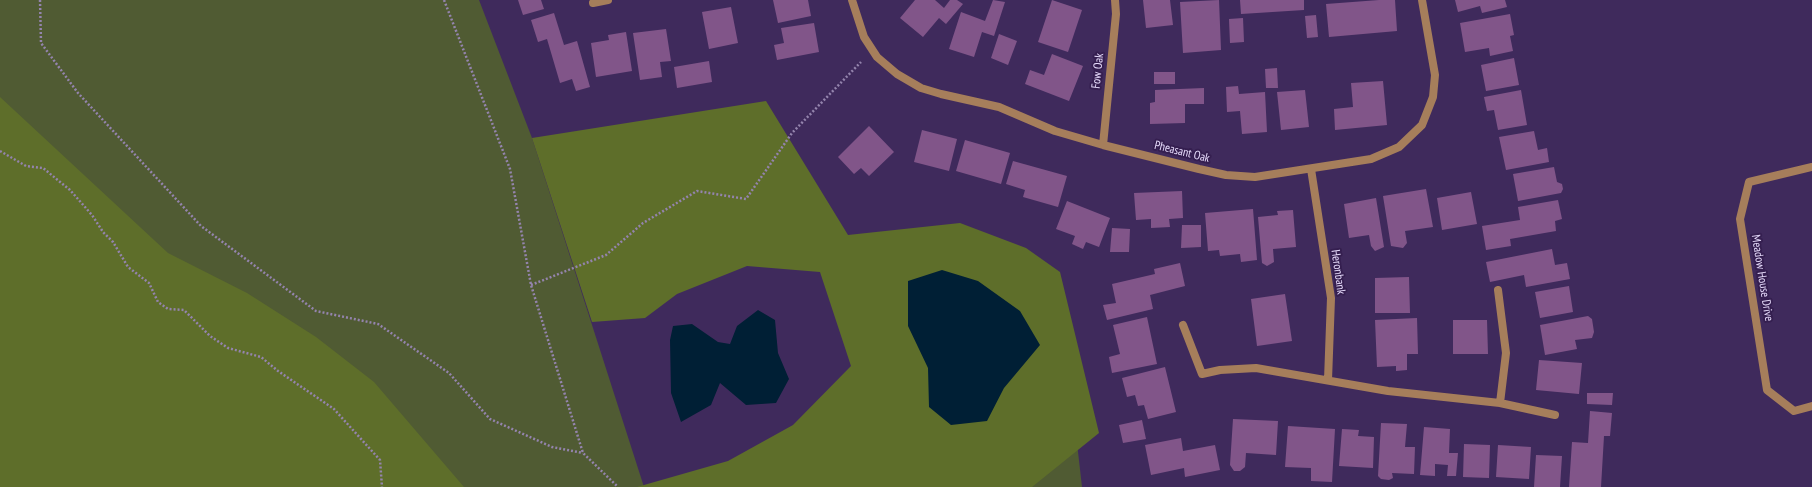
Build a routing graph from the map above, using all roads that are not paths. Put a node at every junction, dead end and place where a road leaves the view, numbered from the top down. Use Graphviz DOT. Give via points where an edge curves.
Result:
graph roads {
  1 [pos="608,0"];
  2 [pos="852,0"];
  3 [pos="1115,0"];
  4 [pos="1422,0"];
  5 [pos="593,3"];
  6 [pos="1103,145"];
  7 [pos="1812,167"];
  8 [pos="1311,169"];
  9 [pos="1498,290"];
  10 [pos="1184,325"];
  11 [pos="1328,380"];
  12 [pos="1500,403"];
  13 [pos="1812,406"];
  14 [pos="1555,415"];
  1 -- 5 [label="street"];
  2 -- 6 [label="street, Pheasant Oak" via="864,37 877,57 897,74 921,88 999,107 1055,131"];
  3 -- 6 [label="street, Fow Oak" via="1116,14"];
  4 -- 8 [label="street, Pheasant Oak" via="1435,75 1433,97 1422,125 1399,147 1371,159"];
  6 -- 8 [label="street, Pheasant Oak" via="1226,175 1255,176"];
  7 -- 13 [label="street, Meadow House Drive" via="1750,182 1740,219 1767,390 1794,411"];
  8 -- 11 [label="street, Heronbank" via="1330,298"];
  9 -- 12 [label="street" via="1506,353"];
  10 -- 11 [label="street" via="1202,374 1256,368"];
  11 -- 12 [label="street" via="1388,391"];
  12 -- 14 [label="street"];
}
